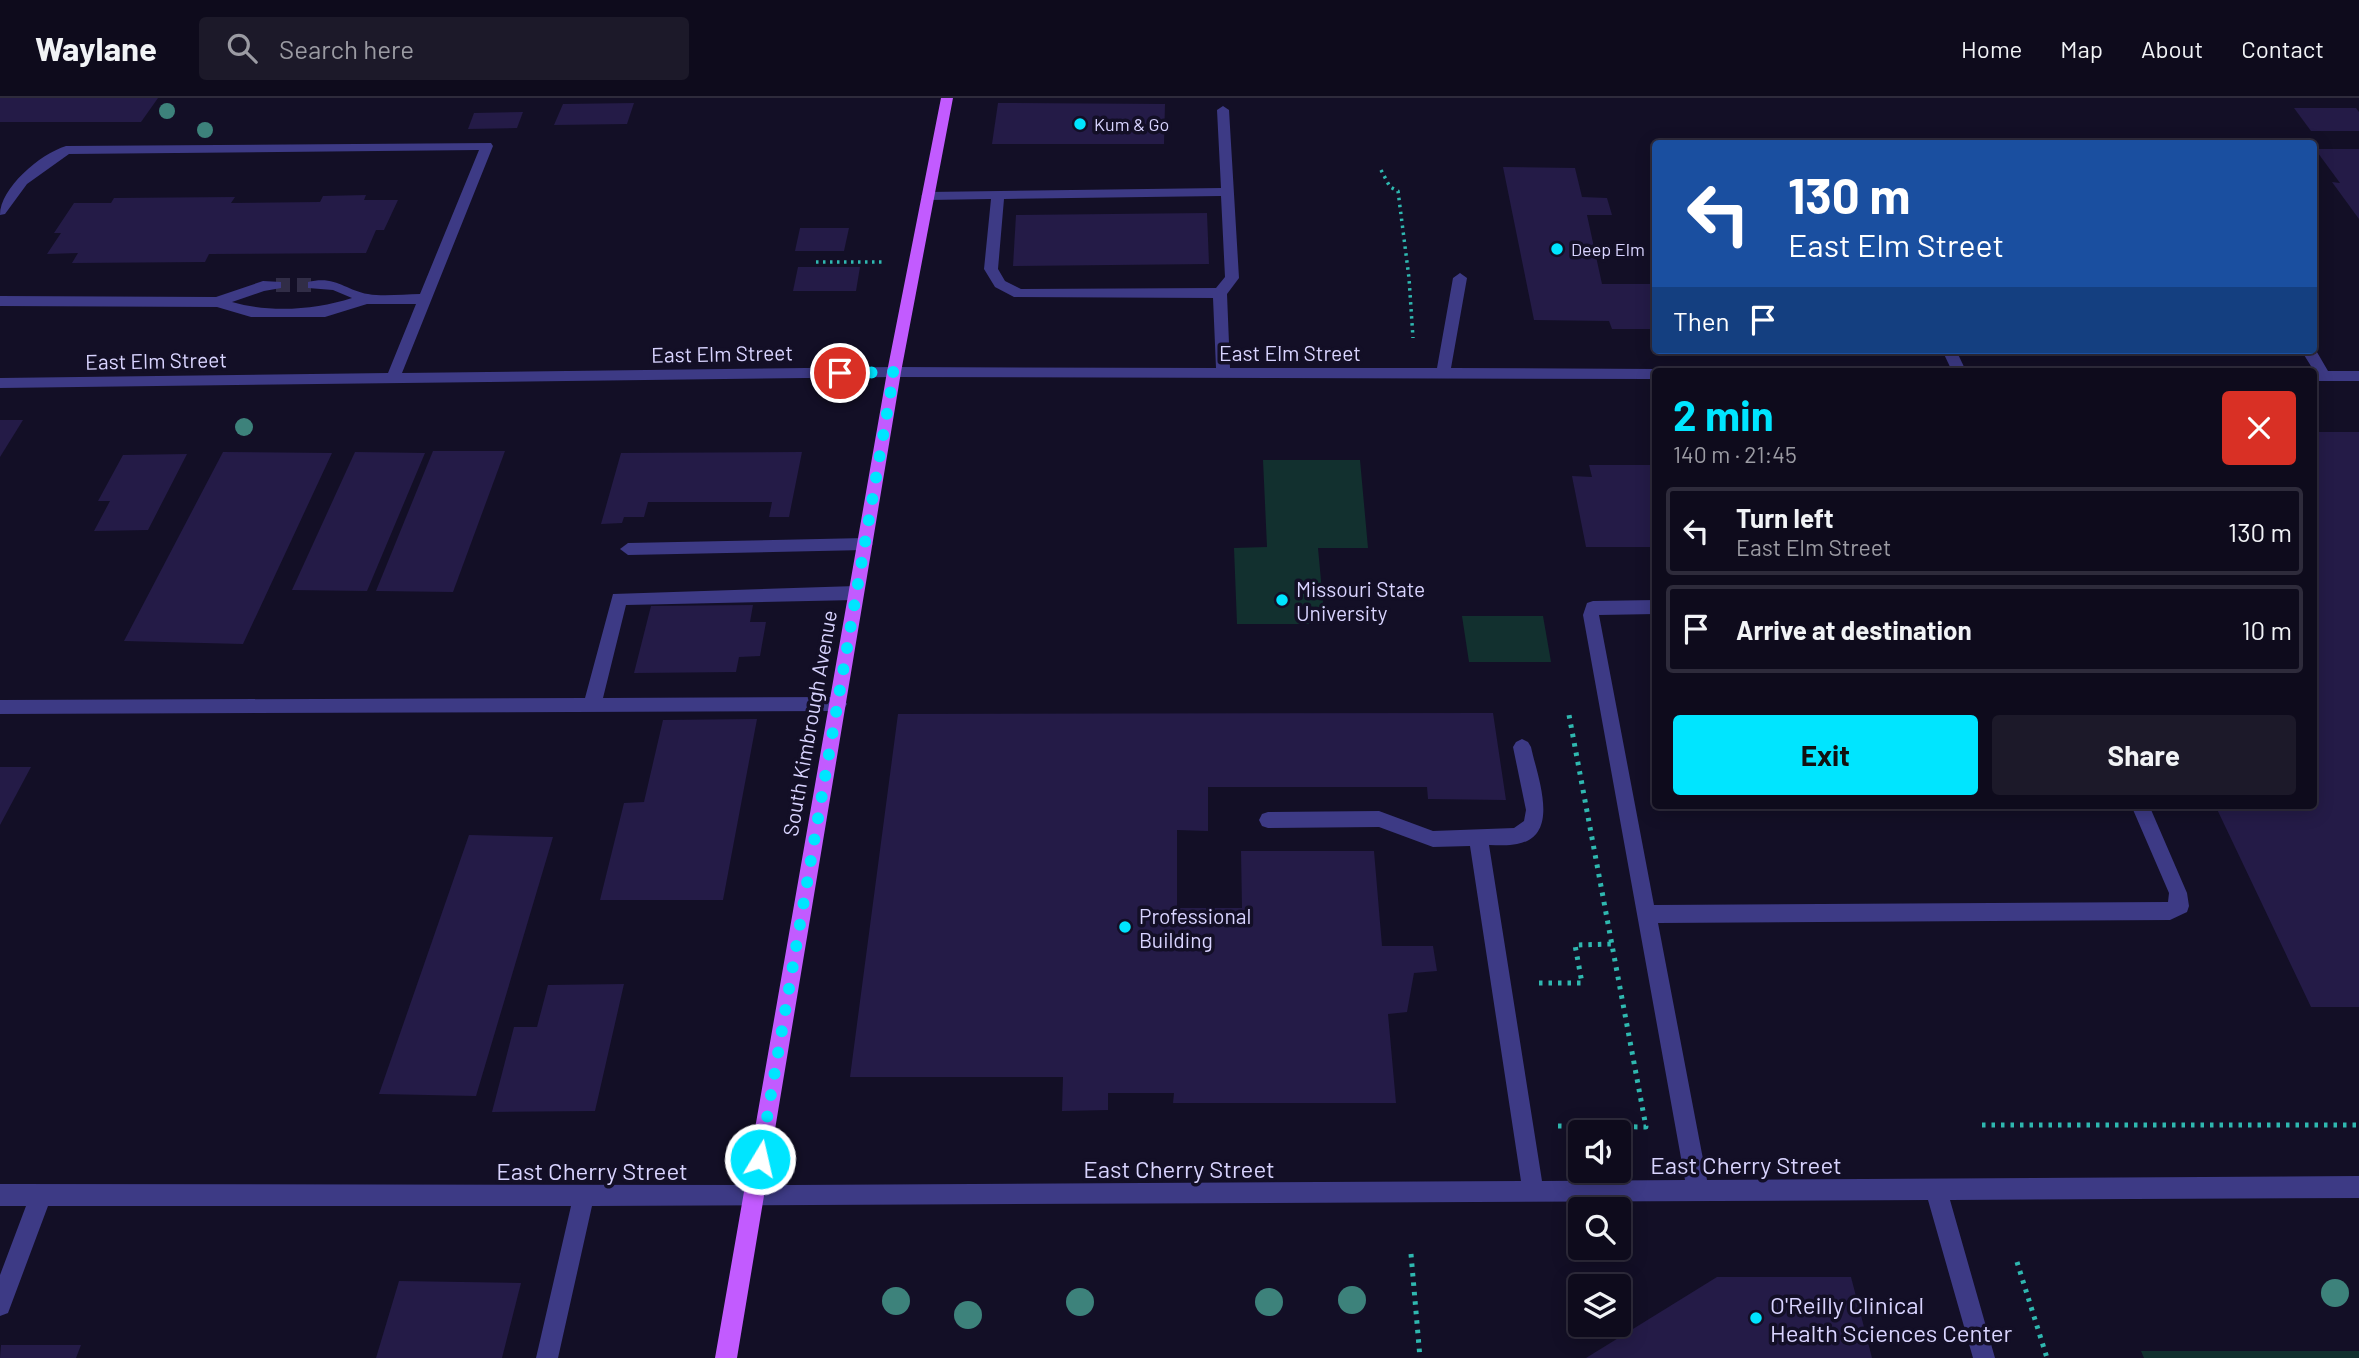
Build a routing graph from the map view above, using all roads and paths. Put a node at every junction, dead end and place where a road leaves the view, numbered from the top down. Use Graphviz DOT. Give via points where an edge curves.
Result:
graph roads {
  1 [pos="947,98"];
  2 [pos="1223,110"];
  3 [pos="1381,170"];
  4 [pos="1227,192"];
  5 [pos="998,195"];
  6 [pos="928,196"];
  7 [pos="0,211"];
  8 [pos="816,262"];
  9 [pos="882,262"];
  10 [pos="1460,278"];
  11 [pos="276,285"];
  12 [pos="313,285"];
  13 [pos="1220,293"];
  14 [pos="366,299"];
  15 [pos="425,299"];
  16 [pos="0,301"];
  17 [pos="217,302"];
  18 [pos="1413,338"];
  19 [pos="894,372"];
  20 [pos="1223,373"];
  21 [pos="1443,373"];
  22 [pos="1652,374"];
  23 [pos="2319,376"];
  24 [pos="2359,376"];
  25 [pos="393,378"];
  26 [pos="0,383"];
  27 [pos="865,544"];
  28 [pos="628,549"];
  29 [pos="856,593"];
  30 [pos="1652,607"];
  31 [pos="838,704"];
  32 [pos="592,705"];
  33 [pos="0,707"];
  34 [pos="1569,715"];
  35 [pos="1522,747"];
  36 [pos="2142,809"];
  37 [pos="1268,820"];
  38 [pos="1478,837"];
  39 [pos="1646,914"];
  40 [pos="1612,944"];
  41 [pos="1539,983"];
  42 [pos="1982,1125"];
  43 [pos="2359,1125"];
  44 [pos="1555,1126"];
  45 [pos="2359,1187"];
  46 [pos="1936,1189"];
  47 [pos="1698,1191"];
  48 [pos="1534,1192"];
  49 [pos="0,1195"];
  50 [pos="41,1195"];
  51 [pos="584,1196"];
  52 [pos="754,1196"];
  53 [pos="1411,1254"];
  54 [pos="2017,1262"];
  55 [pos="0,1305"];
  56 [pos="547,1358"];
  57 [pos="726,1358"];
  58 [pos="1420,1358"];
  59 [pos="1984,1358"];
  60 [pos="2047,1358"];
  1 -- 6 [label="main road, South Kimbrough Avenue"];
  2 -- 4 [label="street"];
  3 -- 18 [label="path" via="1390,187 1398,191"];
  4 -- 5 [label="street"];
  4 -- 13 [label="street" via="1232,278"];
  5 -- 6 [label="street"];
  5 -- 13 [label="street" via="991,269 1000,284 1019,294"];
  6 -- 19 [label="main road, South Kimbrough Avenue"];
  7 -- 15 [label="street" via="22,181 66,150 487,146"];
  8 -- 9 [label="path"];
  10 -- 21 [label="street"];
  11 -- 17 [label="street"];
  12 -- 14 [label="street" via="335,285"];
  13 -- 20 [label="street"];
  14 -- 15 [label="street"];
  14 -- 17 [label="street" via="325,312 251,312"];
  15 -- 25 [label="street"];
  16 -- 17 [label="street"];
  19 -- 20 [label="street, East Elm Street"];
  19 -- 25 [label="street, East Elm Street"];
  19 -- 27 [label="main road, South Kimbrough Avenue"];
  20 -- 21 [label="street, East Elm Street"];
  21 -- 22 [label="street, East Elm Street"];
  23 -- 24 [label="street"];
  25 -- 26 [label="street, East Elm Street"];
  27 -- 28 [label="street"];
  27 -- 29 [label="main road, South Kimbrough Avenue"];
  29 -- 31 [label="main road, South Kimbrough Avenue"];
  29 -- 32 [label="street" via="619,599"];
  30 -- 39 [label="street" via="1604,606 1593,608 1591,615"];
  31 -- 32 [label="street"];
  31 -- 52 [label="main road, South Kimbrough Avenue"];
  32 -- 33 [label="street"];
  34 -- 40 [label="path"];
  35 -- 38 [label="street" via="1535,810 1533,825 1517,836"];
  36 -- 39 [label="street" via="2178,893 2179,906 2170,911"];
  37 -- 38 [label="street" via="1379,819 1433,839"];
  38 -- 48 [label="street"];
  39 -- 47 [label="street"];
  40 -- 41 [label="path" via="1575,945 1583,983"];
  40 -- 44 [label="path" via="1646,1127"];
  42 -- 43 [label="path"];
  45 -- 46 [label="street, East Cherry Street"];
  46 -- 47 [label="street, East Cherry Street"];
  46 -- 59 [label="street"];
  47 -- 48 [label="street, East Cherry Street"];
  48 -- 52 [label="street, East Cherry Street"];
  49 -- 50 [label="street, East Cherry Street"];
  50 -- 51 [label="street, East Cherry Street"];
  50 -- 55 [label="street"];
  51 -- 52 [label="street, East Cherry Street"];
  51 -- 56 [label="street"];
  52 -- 57 [label="main road, South Kimbrough Avenue"];
  53 -- 58 [label="path"];
  54 -- 60 [label="path"];
}
